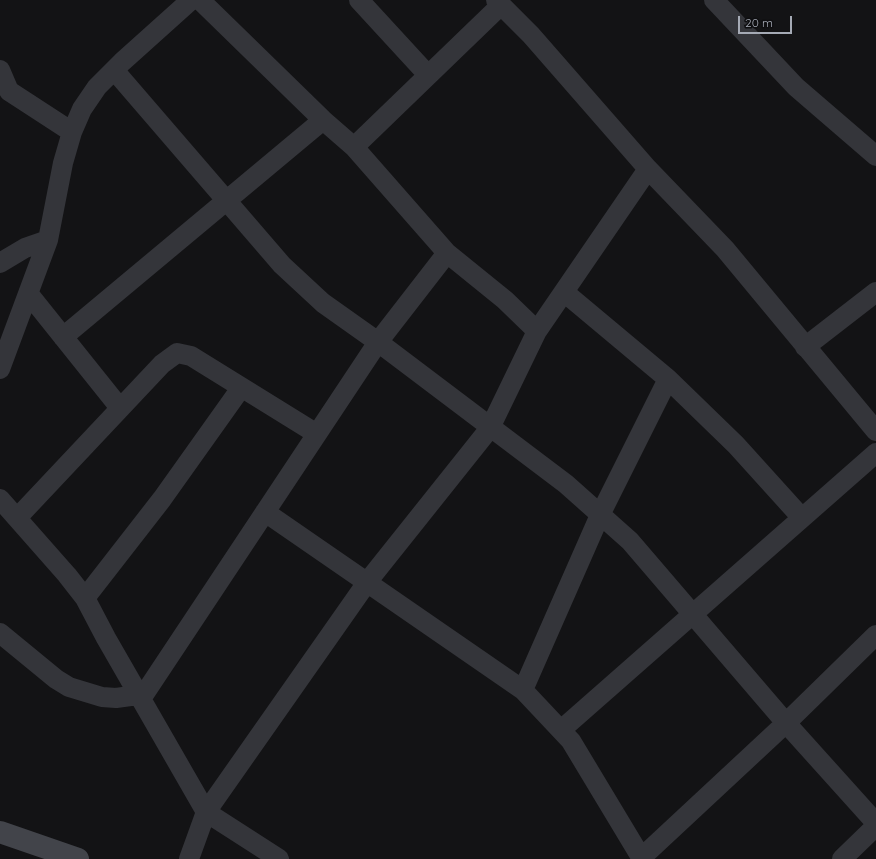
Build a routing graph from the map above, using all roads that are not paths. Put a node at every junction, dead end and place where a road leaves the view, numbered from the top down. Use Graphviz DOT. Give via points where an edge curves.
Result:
graph roads {
  1 [pos="191,0"];
  2 [pos="200,0"];
  3 [pos="359,0"];
  4 [pos="498,2"];
  5 [pos="724,3"];
  6 [pos="0,70"];
  7 [pos="114,70"];
  8 [pos="428,75"];
  9 [pos="4,94"];
  10 [pos="323,120"];
  11 [pos="72,132"];
  12 [pos="354,147"];
  13 [pos="876,156"];
  14 [pos="648,169"];
  15 [pos="227,200"];
  16 [pos="48,240"];
  17 [pos="447,253"];
  18 [pos="0,263"];
  19 [pos="564,292"];
  20 [pos="876,292"];
  21 [pos="28,294"];
  22 [pos="537,331"];
  23 [pos="63,337"];
  24 [pos="378,342"];
  25 [pos="805,347"];
  26 [pos="0,369"];
  27 [pos="668,379"];
  28 [pos="241,388"];
  29 [pos="120,408"];
  30 [pos="490,428"];
  31 [pos="876,431"];
  32 [pos="317,434"];
  33 [pos="876,453"];
  34 [pos="0,499"];
  35 [pos="265,512"];
  36 [pos="600,515"];
  37 [pos="17,518"];
  38 [pos="802,518"];
  39 [pos="368,581"];
  40 [pos="85,598"];
  41 [pos="693,615"];
  42 [pos="0,633"];
  43 [pos="876,635"];
  44 [pos="523,690"];
  45 [pos="140,697"];
  46 [pos="786,723"];
  47 [pos="561,730"];
  48 [pos="206,812"];
  49 [pos="875,828"];
  50 [pos="0,832"];
  51 [pos="641,858"];
  52 [pos="78,859"];
  53 [pos="189,859"];
  54 [pos="279,859"];
  55 [pos="842,859"];
  1 -- 7 [label="street"];
  2 -- 10 [label="street"];
  3 -- 8 [label="street"];
  4 -- 8 [label="street"];
  4 -- 14 [label="street" via="531,34"];
  5 -- 13 [label="street" via="796,87"];
  6 -- 9 [label="street"];
  7 -- 11 [label="street" via="97,87 82,109"];
  7 -- 15 [label="street"];
  8 -- 12 [label="street"];
  9 -- 11 [label="street"];
  10 -- 12 [label="street"];
  10 -- 15 [label="street"];
  11 -- 16 [label="street" via="63,163"];
  12 -- 17 [label="street"];
  14 -- 19 [label="street"];
  14 -- 25 [label="street" via="725,250"];
  15 -- 23 [label="street"];
  15 -- 24 [label="street" via="282,265 300,282 323,303"];
  16 -- 18 [label="street" via="25,248"];
  16 -- 21 [label="street"];
  17 -- 22 [label="street" via="505,300"];
  17 -- 24 [label="street"];
  19 -- 22 [label="street"];
  19 -- 27 [label="street"];
  20 -- 25 [label="street"];
  21 -- 23 [label="street"];
  21 -- 26 [label="street"];
  22 -- 30 [label="street"];
  23 -- 29 [label="street"];
  24 -- 30 [label="street"];
  24 -- 32 [label="street"];
  25 -- 31 [label="street"];
  27 -- 36 [label="street"];
  27 -- 38 [label="street" via="736,445"];
  28 -- 29 [label="street" via="191,356 177,354 162,364"];
  28 -- 32 [label="street"];
  28 -- 40 [label="street" via="162,499"];
  29 -- 37 [label="street"];
  30 -- 36 [label="street" via="566,484"];
  30 -- 39 [label="street"];
  32 -- 35 [label="street"];
  33 -- 38 [label="street"];
  34 -- 37 [label="street"];
  35 -- 39 [label="street"];
  35 -- 45 [label="street"];
  36 -- 41 [label="street" via="630,541"];
  36 -- 44 [label="street"];
  37 -- 40 [label="street"];
  38 -- 41 [label="street"];
  39 -- 44 [label="street"];
  39 -- 48 [label="street"];
  40 -- 45 [label="street"];
  41 -- 46 [label="street"];
  41 -- 47 [label="street"];
  42 -- 45 [label="street" via="69,687 102,697"];
  43 -- 46 [label="street"];
  44 -- 47 [label="street"];
  45 -- 48 [label="street"];
  46 -- 49 [label="street"];
  46 -- 51 [label="street"];
  47 -- 51 [label="street" via="571,742"];
  48 -- 53 [label="street"];
  48 -- 54 [label="street"];
  49 -- 55 [label="street"];
  50 -- 52 [label="main road"];
}
